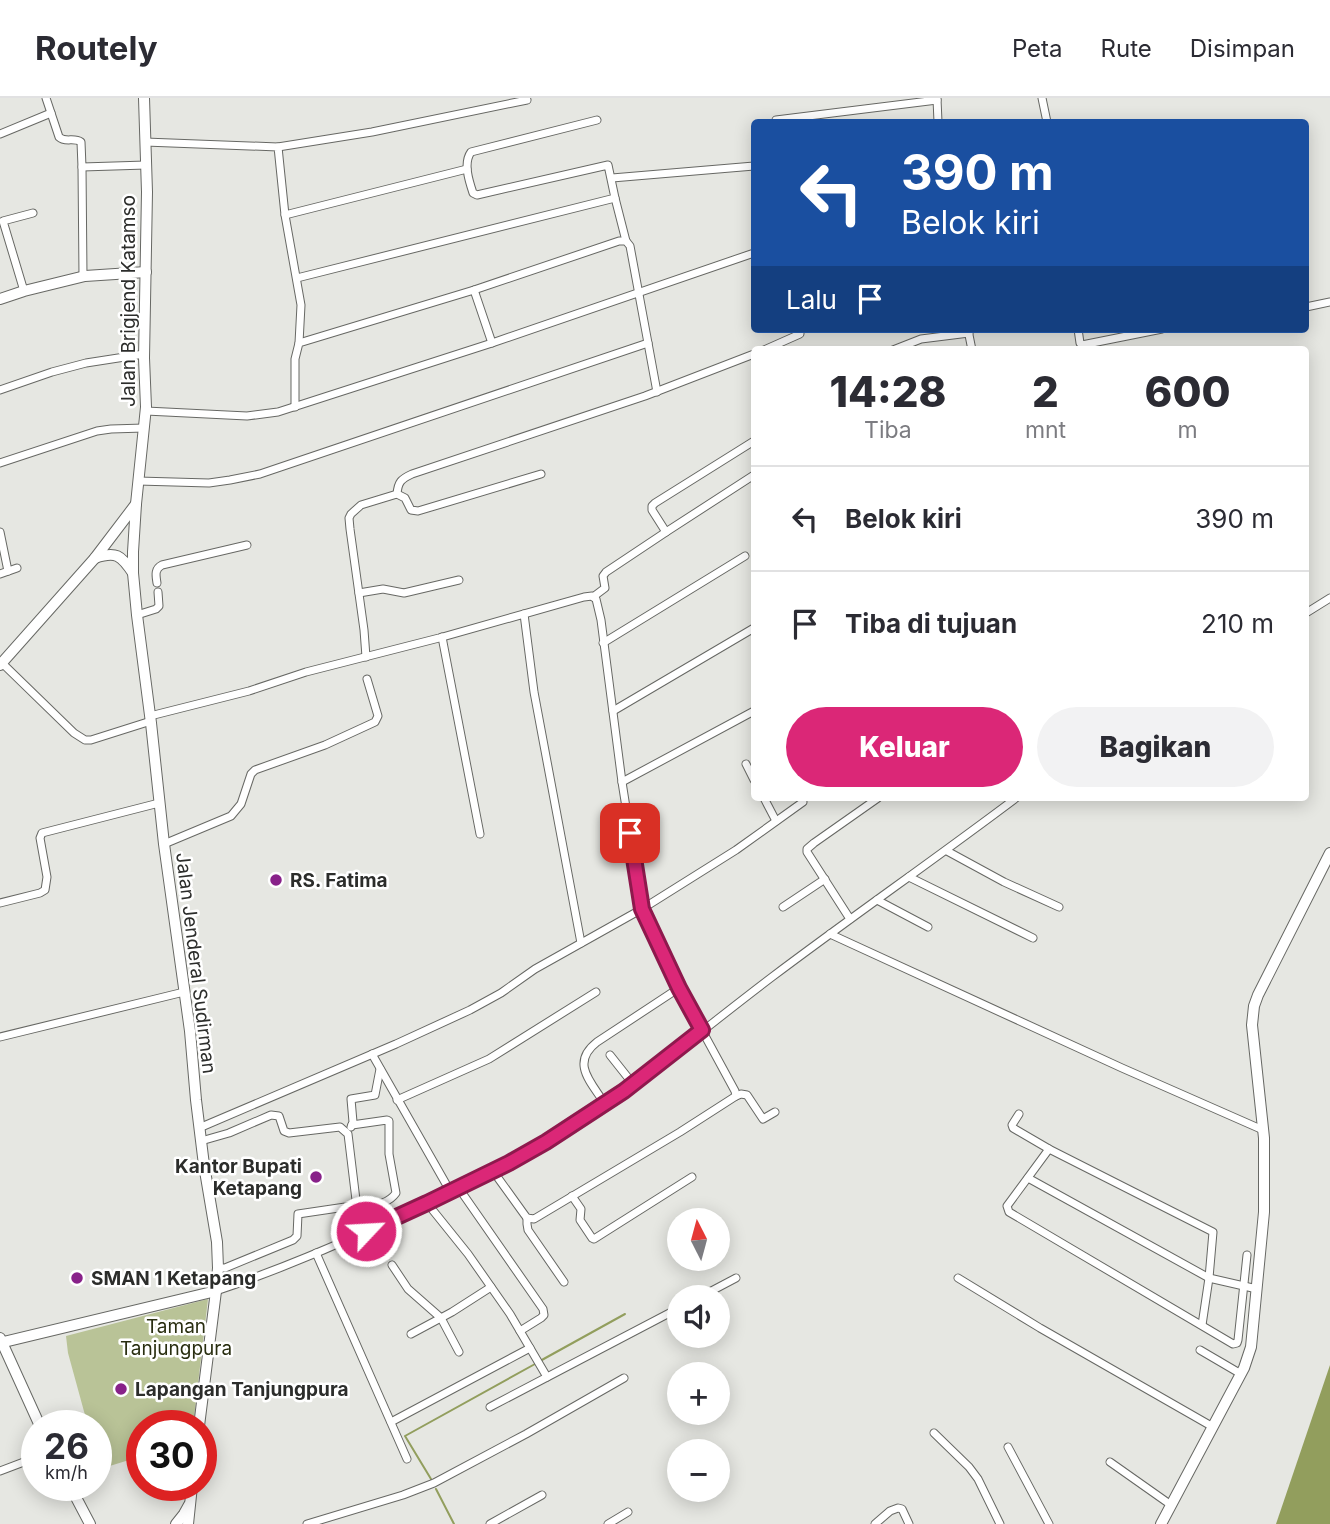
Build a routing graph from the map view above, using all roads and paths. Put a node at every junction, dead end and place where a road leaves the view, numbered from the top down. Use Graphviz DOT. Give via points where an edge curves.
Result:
graph roads {
  1 [pos="46,98"];
  2 [pos="144,98"];
  3 [pos="1042,98"];
  4 [pos="937,99"];
  5 [pos="527,100"];
  6 [pos="51,113"];
  7 [pos="784,119"];
  8 [pos="938,119"];
  9 [pos="1046,119"];
  10 [pos="597,120"];
  11 [pos="0,134"];
  12 [pos="145,142"];
  13 [pos="278,148"];
  14 [pos="146,165"];
  15 [pos="751,166"];
  16 [pos="82,167"];
  17 [pos="467,169"];
  18 [pos="612,178"];
  19 [pos="615,198"];
  20 [pos="33,213"];
  21 [pos="285,215"];
  22 [pos="1,221"];
  23 [pos="626,241"];
  24 [pos="751,254"];
  25 [pos="146,272"];
  26 [pos="83,276"];
  27 [pos="297,278"];
  28 [pos="474,290"];
  29 [pos="24,291"];
  30 [pos="639,292"];
  31 [pos="0,299"];
  32 [pos="1330,302"];
  33 [pos="1309,306"];
  34 [pos="800,333"];
  35 [pos="957,333"];
  36 [pos="1079,333"];
  37 [pos="1142,333"];
  38 [pos="299,343"];
  39 [pos="492,343"];
  40 [pos="648,343"];
  41 [pos="773,346"];
  42 [pos="903,346"];
  43 [pos="144,354"];
  44 [pos="751,355"];
  45 [pos="0,390"];
  46 [pos="657,392"];
  47 [pos="295,407"];
  48 [pos="146,411"];
  49 [pos="144,428"];
  50 [pos="751,443"];
  51 [pos="0,463"];
  52 [pos="541,474"];
  53 [pos="751,477"];
  54 [pos="138,481"];
  55 [pos="397,494"];
  56 [pos="136,504"];
  57 [pos="0,532"];
  58 [pos="666,532"];
  59 [pos="247,545"];
  60 [pos="745,556"];
  61 [pos="94,558"];
  62 [pos="17,568"];
  63 [pos="4,572"];
  64 [pos="133,573"];
  65 [pos="459,580"];
  66 [pos="359,593"];
  67 [pos="593,597"];
  68 [pos="1330,598"];
  69 [pos="1309,611"];
  70 [pos="524,614"];
  71 [pos="137,615"];
  72 [pos="751,630"];
  73 [pos="442,637"];
  74 [pos="603,643"];
  75 [pos="366,657"];
  76 [pos="1,664"];
  77 [pos="367,679"];
  78 [pos="613,711"];
  79 [pos="751,713"];
  80 [pos="151,718"];
  81 [pos="746,764"];
  82 [pos="751,774"];
  83 [pos="622,782"];
  84 [pos="766,801"];
  85 [pos="803,801"];
  86 [pos="874,801"];
  87 [pos="1012,801"];
  88 [pos="159,803"];
  89 [pos="776,821"];
  90 [pos="480,834"];
  91 [pos="164,844"];
  92 [pos="947,850"];
  93 [pos="1330,853"];
  94 [pos="909,877"];
  95 [pos="825,879"];
  96 [pos="877,900"];
  97 [pos="0,903"];
  98 [pos="783,907"];
  99 [pos="1059,907"];
  100 [pos="642,909"];
  101 [pos="850,919"];
  102 [pos="929,927"];
  103 [pos="830,933"];
  104 [pos="1033,938"];
  105 [pos="581,943"];
  106 [pos="679,988"];
  107 [pos="184,992"];
  108 [pos="596,992"];
  109 [pos="702,1030"];
  110 [pos="0,1037"];
  111 [pos="372,1054"];
  112 [pos="610,1055"];
  113 [pos="380,1068"];
  114 [pos="633,1084"];
  115 [pos="736,1096"];
  116 [pos="397,1100"];
  117 [pos="605,1104"];
  118 [pos="775,1112"];
  119 [pos="1019,1114"];
  120 [pos="352,1125"];
  121 [pos="199,1128"];
  122 [pos="1263,1130"];
  123 [pos="348,1133"];
  124 [pos="201,1141"];
  125 [pos="1049,1149"];
  126 [pos="493,1171"];
  127 [pos="692,1177"];
  128 [pos="1028,1178"];
  129 [pos="454,1189"];
  130 [pos="572,1196"];
  131 [pos="427,1203"];
  132 [pos="352,1206"];
  133 [pos="527,1218"];
  134 [pos="316,1253"];
  135 [pos="1247,1255"];
  136 [pos="392,1265"];
  137 [pos="218,1269"];
  138 [pos="736,1278"];
  139 [pos="958,1278"];
  140 [pos="1209,1278"];
  141 [pos="564,1282"];
  142 [pos="723,1285"];
  143 [pos="1244,1286"];
  144 [pos="491,1287"];
  145 [pos="1257,1289"];
  146 [pos="216,1291"];
  147 [pos="667,1314"];
  148 [pos="441,1318"];
  149 [pos="1202,1325"];
  150 [pos="520,1331"];
  151 [pos="411,1334"];
  152 [pos="1,1341"];
  153 [pos="530,1349"];
  154 [pos="1200,1350"];
  155 [pos="459,1352"];
  156 [pos="1241,1374"];
  157 [pos="547,1377"];
  158 [pos="624,1378"];
  159 [pos="490,1407"];
  160 [pos="33,1410"];
  161 [pos="201,1410"];
  162 [pos="391,1422"];
  163 [pos="1213,1427"];
  164 [pos="934,1433"];
  165 [pos="1008,1447"];
  166 [pos="407,1459"];
  167 [pos="1110,1462"];
  168 [pos="21,1463"];
  169 [pos="0,1471"];
  170 [pos="542,1495"];
  171 [pos="78,1501"];
  172 [pos="190,1501"];
  173 [pos="189,1505"];
  174 [pos="1171,1505"];
  175 [pos="628,1512"];
  176 [pos="90,1524"];
  177 [pos="176,1524"];
  178 [pos="188,1524"];
  179 [pos="307,1524"];
  180 [pos="490,1524"];
  181 [pos="608,1524"];
  182 [pos="874,1524"];
  183 [pos="909,1524"];
  184 [pos="1000,1524"];
  185 [pos="1049,1524"];
  186 [pos="1161,1524"];
  1 -- 6 [label="street"];
  2 -- 12 [label="main road, Jalan Brigjend Katamso"];
  3 -- 9 [label="street"];
  4 -- 7 [label="street"];
  4 -- 8 [label="street"];
  5 -- 13 [label="street"];
  6 -- 11 [label="street"];
  6 -- 16 [label="street" via="61,139 81,142"];
  10 -- 17 [label="street" via="471,152"];
  12 -- 13 [label="street"];
  12 -- 14 [label="main road, Jalan Brigjend Katamso"];
  13 -- 21 [label="street"];
  14 -- 16 [label="street"];
  14 -- 25 [label="main road, Jalan Brigjend Katamso"];
  15 -- 18 [label="street"];
  16 -- 26 [label="street"];
  17 -- 18 [label="street" via="475,195 607,165"];
  17 -- 21 [label="street"];
  18 -- 19 [label="street"];
  19 -- 23 [label="street"];
  19 -- 27 [label="street"];
  20 -- 22 [label="street"];
  21 -- 27 [label="street"];
  22 -- 29 [label="street"];
  23 -- 28 [label="street"];
  23 -- 30 [label="street"];
  24 -- 30 [label="street"];
  25 -- 26 [label="main road"];
  25 -- 43 [label="main road, Jalan Brigjend Katamso"];
  26 -- 29 [label="main road"];
  27 -- 38 [label="street"];
  28 -- 38 [label="street"];
  28 -- 39 [label="street"];
  29 -- 31 [label="main road"];
  30 -- 39 [label="street"];
  30 -- 40 [label="street"];
  32 -- 33 [label="street"];
  34 -- 41 [label="street"];
  35 -- 42 [label="street"];
  36 -- 37 [label="street" via="1082,345"];
  38 -- 47 [label="street"];
  39 -- 47 [label="street"];
  40 -- 46 [label="street"];
  40 -- 54 [label="street" via="260,474 209,483"];
  43 -- 45 [label="street" via="86,363"];
  43 -- 48 [label="main road, Jalan Brigjend Katamso"];
  44 -- 46 [label="street"];
  46 -- 55 [label="street" via="412,474 400,480"];
  47 -- 48 [label="street" via="252,416"];
  48 -- 49 [label="main road, Jalan Brigjend Katamso"];
  49 -- 51 [label="street" via="97,431"];
  49 -- 54 [label="main road, Jalan Brigjend Katamso"];
  50 -- 58 [label="street" via="653,505"];
  52 -- 55 [label="street" via="415,511"];
  53 -- 58 [label="street"];
  54 -- 56 [label="main road, Jalan Brigjend Katamso"];
  55 -- 66 [label="street" via="361,505 351,514"];
  56 -- 61 [label="main road"];
  56 -- 64 [label="main road, Jalan Jenderal Sudirman"];
  57 -- 63 [label="street"];
  58 -- 67 [label="street" via="606,572 605,588"];
  59 -- 71 [label="street" via="158,567 159,606"];
  60 -- 74 [label="street"];
  61 -- 64 [label="main road" via="118,556"];
  61 -- 76 [label="main road"];
  62 -- 63 [label="street"];
  64 -- 71 [label="main road, Jalan Jenderal Sudirman"];
  65 -- 66 [label="street" via="404,593 383,589"];
  66 -- 75 [label="street"];
  67 -- 70 [label="street"];
  67 -- 74 [label="street"];
  68 -- 69 [label="street"];
  70 -- 73 [label="street"];
  70 -- 105 [label="street"];
  71 -- 80 [label="main road, Jalan Jenderal Sudirman"];
  72 -- 78 [label="street"];
  73 -- 75 [label="street"];
  73 -- 90 [label="street"];
  74 -- 78 [label="street"];
  75 -- 80 [label="street"];
  76 -- 80 [label="street" via="85,740"];
  77 -- 91 [label="street" via="378,716 375,722 255,770 231,816"];
  78 -- 83 [label="street"];
  79 -- 83 [label="street"];
  80 -- 88 [label="main road, Jalan Jenderal Sudirman"];
  81 -- 82 [label="street"];
  83 -- 100 [label="street"];
  84 -- 89 [label="street"];
  85 -- 89 [label="street"];
  86 -- 95 [label="street" via="808,848"];
  87 -- 92 [label="street"];
  88 -- 91 [label="main road, Jalan Jenderal Sudirman"];
  88 -- 97 [label="street" via="42,833 45,890"];
  89 -- 100 [label="street"];
  91 -- 107 [label="main road, Jalan Jenderal Sudirman"];
  92 -- 94 [label="street"];
  92 -- 99 [label="street"];
  93 -- 122 [label="main road" via="1254,1006"];
  94 -- 96 [label="street"];
  94 -- 104 [label="street"];
  95 -- 98 [label="street"];
  95 -- 101 [label="street"];
  96 -- 101 [label="street"];
  96 -- 102 [label="street"];
  100 -- 105 [label="street"];
  100 -- 106 [label="street"];
  101 -- 103 [label="street"];
  103 -- 109 [label="street"];
  103 -- 122 [label="street"];
  105 -- 111 [label="street" via="470,1010"];
  106 -- 109 [label="street"];
  106 -- 117 [label="street" via="584,1055 585,1072"];
  107 -- 110 [label="street"];
  107 -- 121 [label="main road, Jalan Jenderal Sudirman"];
  108 -- 116 [label="street" via="495,1056"];
  109 -- 114 [label="street"];
  109 -- 115 [label="street"];
  111 -- 113 [label="street"];
  111 -- 121 [label="street"];
  112 -- 114 [label="street"];
  113 -- 116 [label="street"];
  113 -- 120 [label="street" via="375,1095 351,1099"];
  114 -- 117 [label="street"];
  115 -- 118 [label="street" via="747,1095 761,1118"];
  115 -- 130 [label="street"];
  116 -- 129 [label="street"];
  117 -- 126 [label="street"];
  119 -- 125 [label="street" via="1012,1127"];
  120 -- 123 [label="street"];
  120 -- 132 [label="street" via="389,1121 396,1193 377,1204"];
  121 -- 124 [label="main road, Jalan Jenderal Sudirman"];
  122 -- 145 [label="main road" via="1264,1212"];
  123 -- 124 [label="street" via="340,1127 289,1133 279,1116 271,1115"];
  123 -- 132 [label="street" via="356,1200"];
  124 -- 137 [label="main road, Jalan Jenderal Sudirman"];
  125 -- 128 [label="street"];
  125 -- 140 [label="street" via="1213,1232"];
  126 -- 129 [label="street"];
  126 -- 133 [label="street"];
  127 -- 130 [label="street" via="593,1239"];
  128 -- 140 [label="street"];
  128 -- 149 [label="street" via="1007,1206 1009,1212"];
  129 -- 131 [label="street"];
  129 -- 150 [label="street" via="543,1309 541,1318"];
  130 -- 133 [label="street" via="536,1219"];
  131 -- 134 [label="street"];
  131 -- 144 [label="street"];
  132 -- 137 [label="street" via="298,1214 293,1240"];
  133 -- 141 [label="street" via="528,1230"];
  134 -- 146 [label="street"];
  134 -- 162 [label="street"];
  135 -- 143 [label="street"];
  136 -- 148 [label="street" via="408,1289"];
  137 -- 146 [label="main road, Jalan Jenderal Sudirman"];
  138 -- 142 [label="street"];
  139 -- 163 [label="street"];
  140 -- 143 [label="street"];
  140 -- 149 [label="street"];
  143 -- 145 [label="street"];
  143 -- 149 [label="street" via="1237,1343"];
  144 -- 148 [label="street"];
  144 -- 150 [label="street"];
  145 -- 156 [label="main road" via="1253,1338"];
  146 -- 152 [label="main road"];
  146 -- 161 [label="main road, Jalan Jenderal Sudirman"];
  147 -- 157 [label="street"];
  148 -- 151 [label="street"];
  148 -- 155 [label="street"];
  150 -- 153 [label="street"];
  152 -- 160 [label="main road"];
  153 -- 157 [label="street"];
  153 -- 162 [label="street"];
  154 -- 156 [label="street"];
  156 -- 163 [label="main road"];
  157 -- 159 [label="street"];
  158 -- 179 [label="street" via="434,1483"];
  162 -- 166 [label="street"];
  163 -- 174 [label="main road"];
  164 -- 184 [label="street" via="970,1467"];
  165 -- 185 [label="street"];
  167 -- 174 [label="street"];
  168 -- 169 [label="street"];
  170 -- 180 [label="street"];
  171 -- 176 [label="main road"];
  172 -- 173 [label="main road"];
  173 -- 177 [label="main road"];
  173 -- 178 [label="main road"];
  174 -- 186 [label="main road"];
  175 -- 181 [label="street"];
  182 -- 183 [label="street" via="898,1508"];
}
